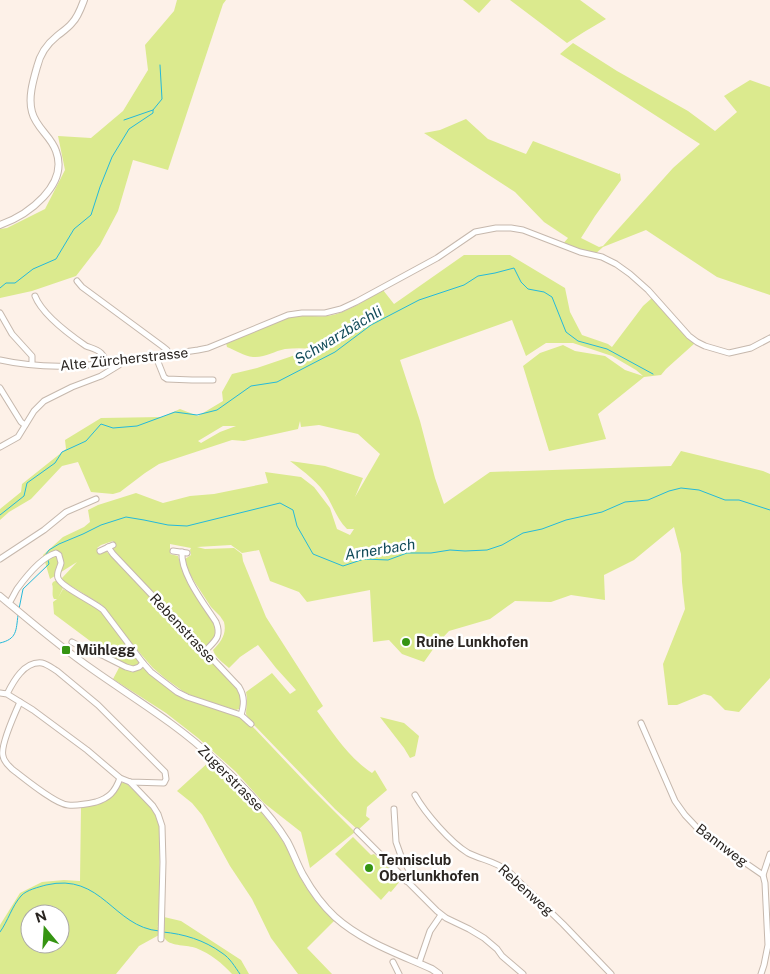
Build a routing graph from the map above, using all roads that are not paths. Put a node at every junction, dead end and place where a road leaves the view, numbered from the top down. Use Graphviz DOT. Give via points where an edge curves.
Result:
graph roads {
  1 [pos="84,0"];
  2 [pos="0,225"];
  3 [pos="77,281"];
  4 [pos="35,296"];
  5 [pos="0,314"];
  6 [pos="770,338"];
  7 [pos="168,354"];
  8 [pos="156,357"];
  9 [pos="0,360"];
  10 [pos="119,362"];
  11 [pos="32,364"];
  12 [pos="104,364"];
  13 [pos="214,380"];
  14 [pos="0,388"];
  15 [pos="25,425"];
  16 [pos="0,447"];
  17 [pos="96,499"];
  18 [pos="100,551"];
  19 [pos="173,551"];
  20 [pos="0,559"];
  21 [pos="0,596"];
  22 [pos="9,603"];
  23 [pos="72,642"];
  24 [pos="205,651"];
  25 [pos="143,663"];
  26 [pos="0,693"];
  27 [pos="7,694"];
  28 [pos="20,702"];
  29 [pos="241,715"];
  30 [pos="641,723"];
  31 [pos="251,724"];
  32 [pos="120,778"];
  33 [pos="130,782"];
  34 [pos="415,795"];
  35 [pos="394,809"];
  36 [pos="357,831"];
  37 [pos="770,854"];
  38 [pos="763,875"];
  39 [pos="406,881"];
  40 [pos="441,915"];
  41 [pos="161,937"];
  42 [pos="393,962"];
  43 [pos="419,963"];
  44 [pos="398,974"];
  45 [pos="439,974"];
  46 [pos="523,974"];
  47 [pos="610,974"];
  48 [pos="761,974"];
  1 -- 2 [label="street" via="72,24 42,52 32,89 34,118 56,150 56,178 34,207"];
  3 -- 7 [label="street"];
  4 -- 12 [label="street" via="50,316 100,352 105,359"];
  5 -- 11 [label="street" via="12,334 32,356"];
  6 -- 7 [label="street, Alte Zürcherstrasse" via="751,348 729,352 705,346 688,336 648,290 616,264 523,230 496,228 475,232 437,258 341,309 325,314 288,316 208,348"];
  7 -- 8 [label="street, Alte Zürcherstrasse"];
  8 -- 10 [label="street, Alte Zürcherstrasse"];
  8 -- 13 [label="street" via="167,379"];
  9 -- 11 [label="street, Alte Zürcherstrasse"];
  10 -- 12 [label="street, Alte Zürcherstrasse"];
  10 -- 15 [label="street" via="101,376 44,402 34,410"];
  11 -- 12 [label="street, Alte Zürcherstrasse"];
  14 -- 15 [label="street"];
  15 -- 16 [label="street" via="18,437"];
  17 -- 20 [label="street" via="66,512"];
  18 -- 24 [label="street, Rebenstrasse" via="110,546 113,554"];
  19 -- 24 [label="street" via="184,552 186,573 219,629 218,636"];
  21 -- 22 [label="street, Zugerstrasse"];
  22 -- 25 [label="street" via="26,578 47,557 59,555 61,563 57,576 60,581 103,610"];
  22 -- 43 [label="street, Zugerstrasse" via="92,670 186,734 234,778 279,830 313,892 337,918 362,937"];
  23 -- 25 [label="street" via="126,667 133,669"];
  24 -- 29 [label="street, Rebenstrasse" via="239,687 244,699"];
  25 -- 29 [label="street" via="182,695"];
  26 -- 27 [label="street"];
  27 -- 28 [label="street"];
  27 -- 33 [label="street" via="27,667 41,663 49,666 98,705 165,772 164,783"];
  28 -- 32 [label="street"];
  28 -- 32 [label="street" via="2,751 12,769 56,801 69,805 103,800"];
  29 -- 31 [label="street"];
  30 -- 38 [label="street, Bannweg" via="675,801 685,815 702,833"];
  32 -- 33 [label="street"];
  33 -- 41 [label="street" via="153,806 161,820"];
  34 -- 47 [label="street, Rebenweg" via="454,842 470,854 508,871"];
  35 -- 39 [label="street" via="396,842 410,872"];
  36 -- 39 [label="street"];
  37 -- 38 [label="street"];
  38 -- 48 [label="street, Bannweg" via="768,945"];
  39 -- 40 [label="street"];
  40 -- 43 [label="street" via="430,931"];
  40 -- 46 [label="street" via="484,938"];
  42 -- 44 [label="street"];
  43 -- 45 [label="street, Zugerstrasse"];
}
